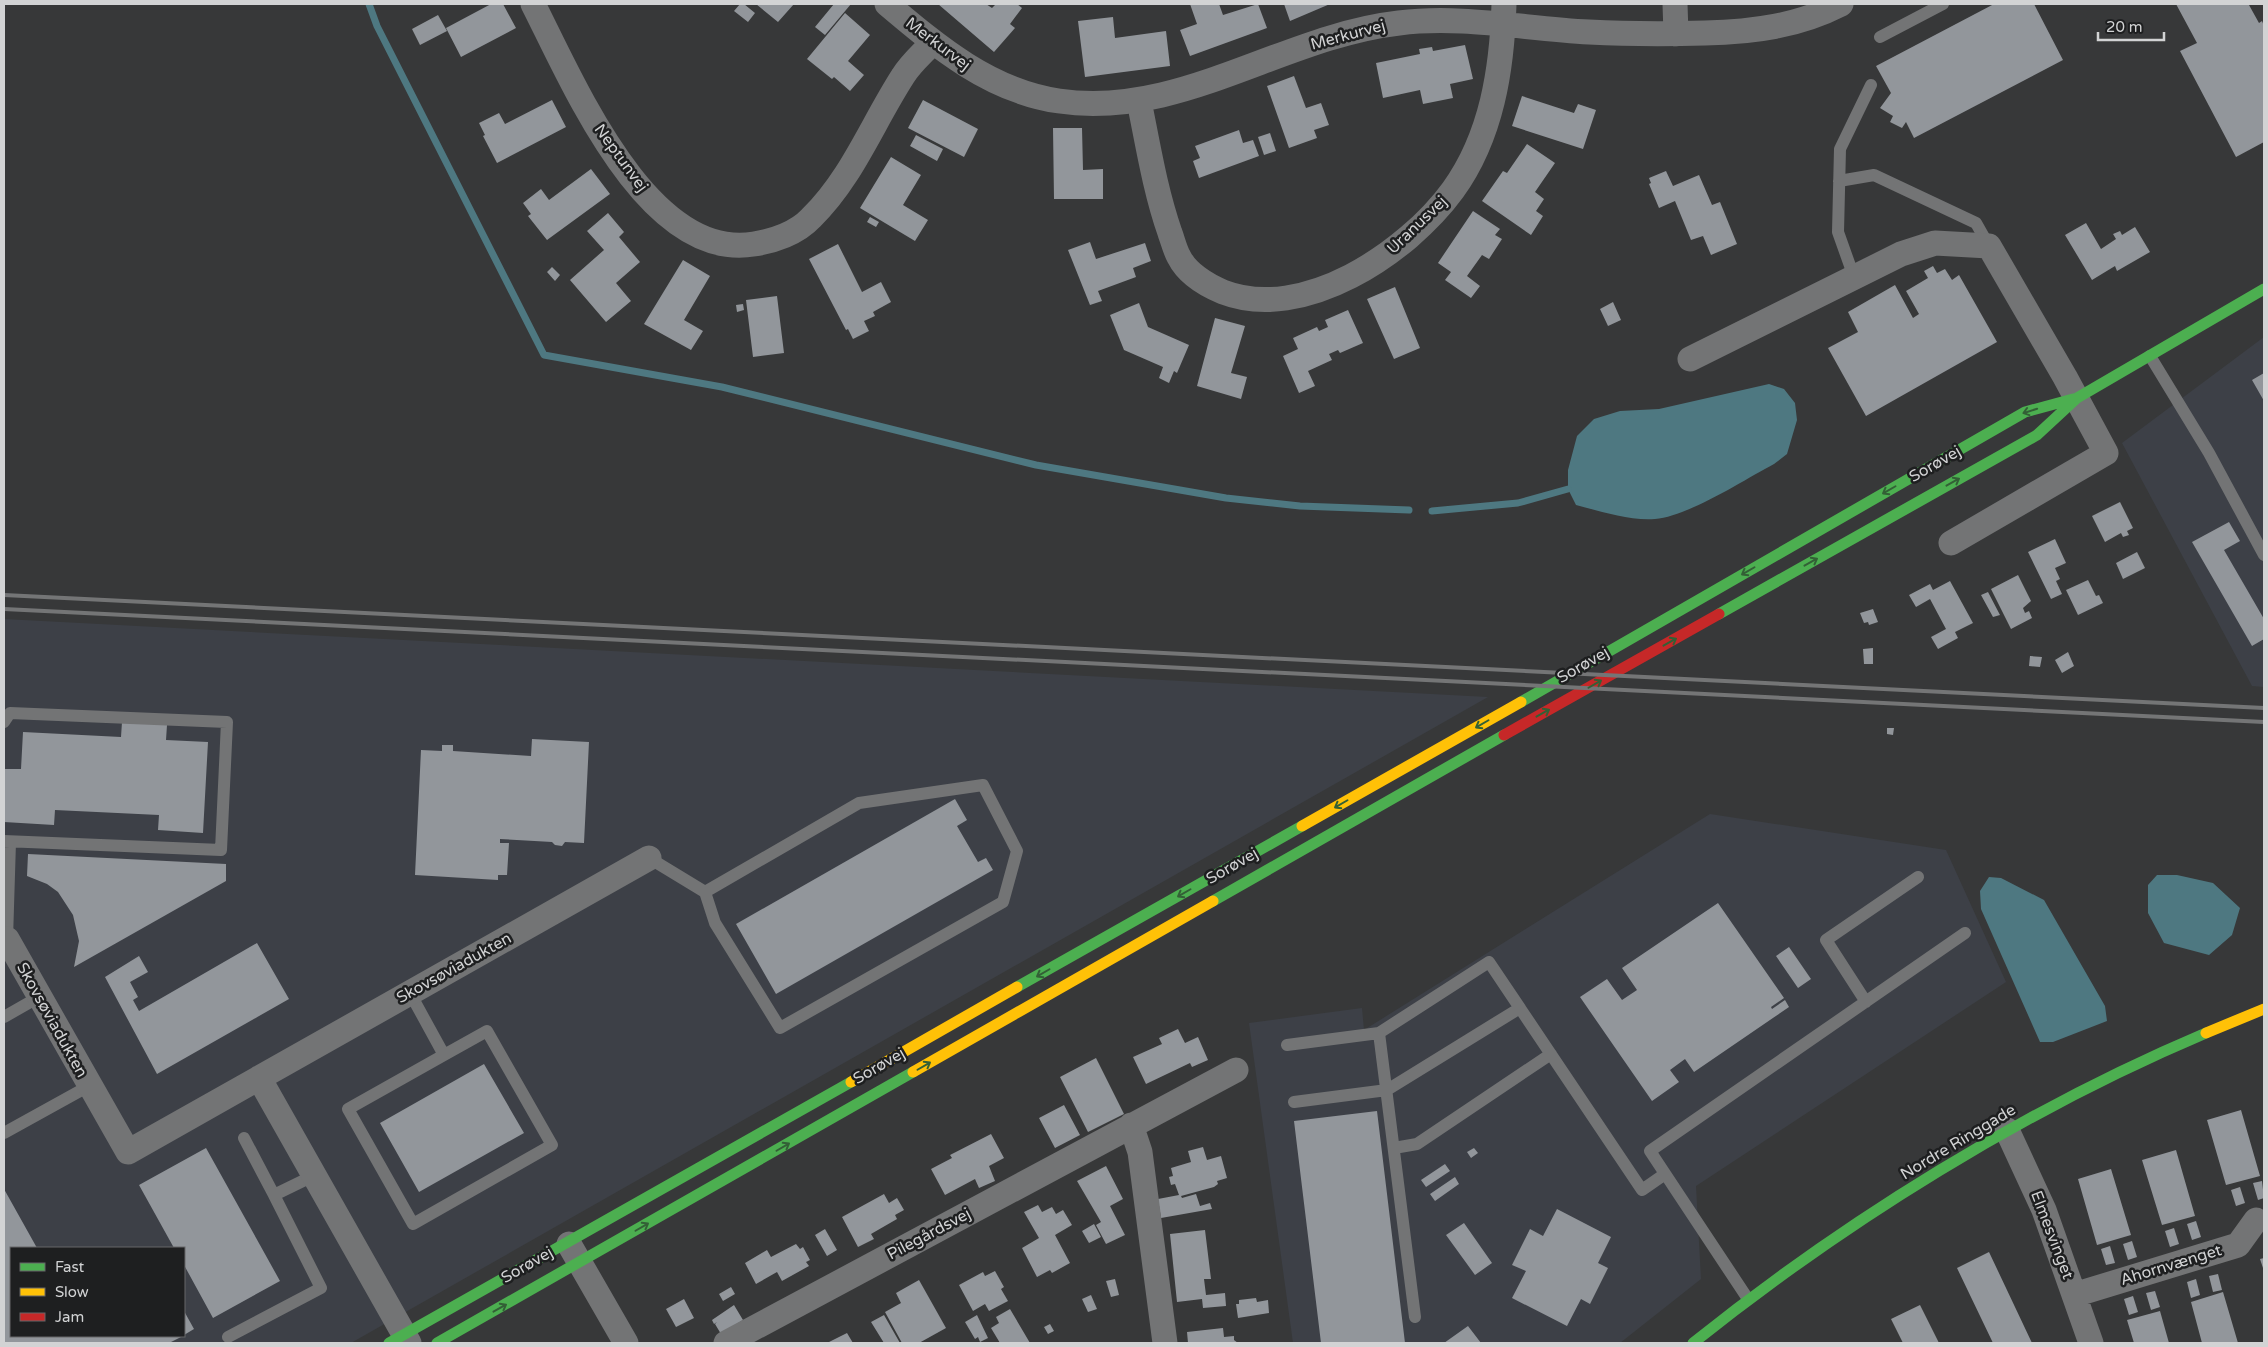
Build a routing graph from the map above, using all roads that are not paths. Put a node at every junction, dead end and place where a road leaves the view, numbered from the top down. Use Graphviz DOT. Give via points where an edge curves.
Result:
graph roads {
  1 [pos="533,4"];
  2 [pos="887,4"];
  3 [pos="1675,4"];
  4 [pos="1841,4"];
  5 [pos="1943,4"];
  6 [pos="1504,14"];
  7 [pos="1676,34"];
  8 [pos="1880,37"];
  9 [pos="932,42"];
  10 [pos="1871,85"];
  11 [pos="1139,100"];
  12 [pos="1839,181"];
  13 [pos="1990,246"];
  14 [pos="1854,277"];
  15 [pos="2264,289"];
  16 [pos="2150,356"];
  17 [pos="1690,359"];
  18 [pos="2077,398"];
  19 [pos="1951,543"];
  20 [pos="2264,555"];
  21 [pos="4,722"];
  22 [pos="7,841"];
  23 [pos="649,858"];
  24 [pos="1918,877"];
  25 [pos="705,892"];
  26 [pos="1965,933"];
  27 [pos="5,938"];
  28 [pos="410,993"];
  29 [pos="40,997"];
  30 [pos="1866,1002"];
  31 [pos="1520,1008"];
  32 [pos="2264,1009"];
  33 [pos="4,1017"];
  34 [pos="1379,1033"];
  35 [pos="1287,1045"];
  36 [pos="1551,1054"];
  37 [pos="444,1055"];
  38 [pos="1236,1070"];
  39 [pos="259,1078"];
  40 [pos="89,1086"];
  41 [pos="1387,1090"];
  42 [pos="1294,1102"];
  43 [pos="1132,1125"];
  44 [pos="2007,1130"];
  45 [pos="4,1133"];
  46 [pos="244,1138"];
  47 [pos="1394,1148"];
  48 [pos="1665,1174"];
  49 [pos="313,1176"];
  50 [pos="274,1195"];
  51 [pos="2256,1220"];
  52 [pos="574,1252"];
  53 [pos="2074,1295"];
  54 [pos="1748,1299"];
  55 [pos="1415,1317"];
  56 [pos="228,1337"];
  57 [pos="401,1340"];
  58 [pos="438,1343"];
  59 [pos="626,1343"];
  60 [pos="726,1343"];
  61 [pos="1165,1343"];
  62 [pos="1693,1343"];
  63 [pos="2091,1343"];
  1 -- 9 [label="street, Neptunvej" via="600,134 636,185 678,223 708,241 742,246 774,241 810,220 841,185 904,74"];
  2 -- 9 [label="street, Merkurvej"];
  3 -- 7 [label="street"];
  4 -- 7 [label="street, Merkurvej" via="1794,23 1748,32"];
  5 -- 8 [label="lane"];
  6 -- 7 [label="street, Merkurvej" via="1589,32"];
  6 -- 11 [label="street, Merkurvej" via="1400,22 1362,29 1180,91"];
  6 -- 11 [label="street, Uranusvej" via="1498,80 1482,138 1453,189 1425,222 1390,254 1332,284 1290,296 1269,300 1234,296 1210,287 1179,258 1161,207"];
  9 -- 11 [label="street, Merkurvej" via="982,76 1019,92 1060,102"];
  10 -- 12 [label="lane" via="1840,149"];
  12 -- 13 [label="lane" via="1874,176 1976,223"];
  12 -- 14 [label="lane" via="1838,232"];
  13 -- 14 [label="street" via="1935,243 1901,254"];
  13 -- 18 [label="street"];
  14 -- 17 [label="street"];
  15 -- 16 [label="street, Sorøvej"];
  16 -- 18 [label="street, Sorøvej"];
  16 -- 20 [label="lane" via="2209,453"];
  18 -- 19 [label="street" via="2106,453"];
  52 -- 18 [label="street, Sorøvej, one-way" via="2037,435"];
  18 -- 52 [label="street, Sorøvej, one-way" via="2025,412 1586,663"];
  21 -- 22 [label="lane" via="10,713 226,722 221,850"];
  22 -- 27 [label="lane"];
  23 -- 25 [label="lane"];
  23 -- 28 [label="street, Skovsøviadukten"];
  24 -- 30 [label="lane" via="1826,940"];
  25 -- 25 [label="lane" via="859,803 983,785 1017,850 1003,902 780,1028 715,922"];
  26 -- 30 [label="lane"];
  27 -- 29 [label="street, Skovsøviadukten"];
  28 -- 37 [label="lane"];
  28 -- 39 [label="street, Skovsøviadukten"];
  29 -- 33 [label="lane"];
  29 -- 40 [label="street, Skovsøviadukten"];
  30 -- 48 [label="lane" via="1650,1150"];
  31 -- 34 [label="lane" via="1489,962"];
  31 -- 36 [label="lane"];
  31 -- 41 [label="lane"];
  32 -- 44 [label="street, Nordre Ringgade" via="2150,1057"];
  34 -- 35 [label="lane"];
  34 -- 41 [label="lane"];
  36 -- 47 [label="lane" via="1417,1144"];
  36 -- 48 [label="lane" via="1642,1190"];
  37 -- 37 [label="lane" via="348,1109 413,1224 552,1145 488,1031"];
  38 -- 43 [label="street, Pilegårdsvej"];
  39 -- 40 [label="street, Skovsøviadukten" via="128,1152"];
  39 -- 49 [label="street"];
  40 -- 45 [label="lane"];
  41 -- 42 [label="lane"];
  41 -- 47 [label="lane"];
  43 -- 60 [label="street, Pilegårdsvej"];
  43 -- 61 [label="street" via="1140,1152"];
  44 -- 53 [label="street, Elmesvinget" via="2044,1210"];
  44 -- 54 [label="street, Nordre Ringgade" via="1845,1231"];
  46 -- 50 [label="lane"];
  47 -- 55 [label="lane"];
  48 -- 54 [label="lane"];
  49 -- 50 [label="lane"];
  49 -- 57 [label="street"];
  50 -- 56 [label="lane" via="321,1288"];
  51 -- 53 [label="street, Ahornvænget" via="2238,1245"];
  52 -- 57 [label="street, Sorøvej"];
  58 -- 52 [label="street, Sorøvej, one-way"];
  52 -- 59 [label="street"];
  53 -- 63 [label="street, Elmesvinget"];
  54 -- 62 [label="street, Nordre Ringgade"];
}
